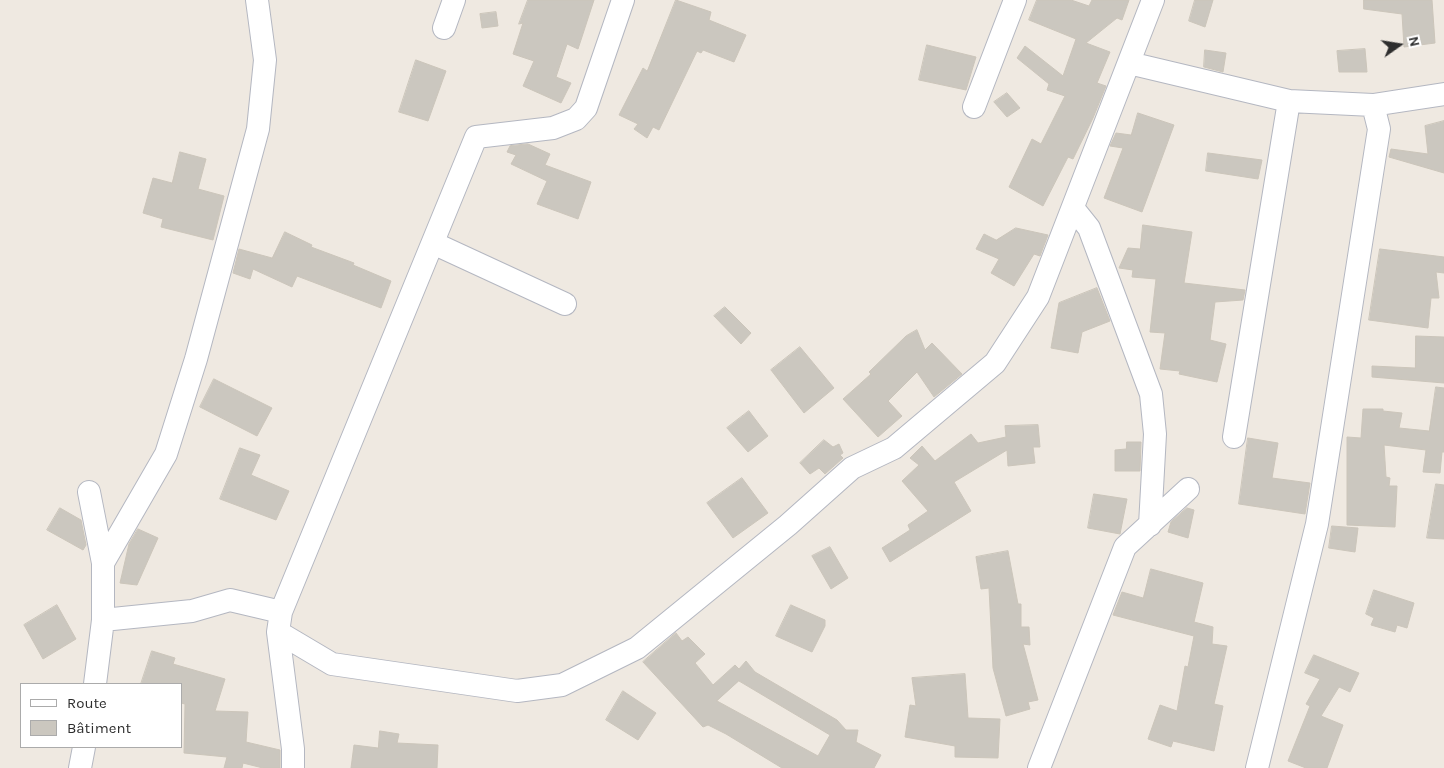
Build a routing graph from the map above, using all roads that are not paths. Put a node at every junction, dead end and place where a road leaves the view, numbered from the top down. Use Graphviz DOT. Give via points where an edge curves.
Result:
graph roads {
  1 [pos="257,0"];
  2 [pos="454,0"];
  3 [pos="623,0"];
  4 [pos="1016,0"];
  5 [pos="1153,0"];
  6 [pos="444,28"];
  7 [pos="1128,63"];
  8 [pos="1444,94"];
  9 [pos="1289,101"];
  10 [pos="1373,105"];
  11 [pos="974,107"];
  12 [pos="1072,208"];
  13 [pos="433,243"];
  14 [pos="565,304"];
  15 [pos="1234,437"];
  16 [pos="1188,489"];
  17 [pos="89,492"];
  18 [pos="1150,525"];
  19 [pos="103,563"];
  20 [pos="103,620"];
  21 [pos="279,622"];
  22 [pos="95,683"];
  23 [pos="84,748"];
  24 [pos="80,768"];
  25 [pos="293,768"];
  26 [pos="1039,768"];
  27 [pos="1257,768"];
  1 -- 19 [label="street" via="265,60 258,129 196,359 166,454"];
  2 -- 6 [label="street"];
  3 -- 13 [label="street" via="586,108 576,119 552,128 476,137"];
  4 -- 11 [label="street"];
  5 -- 7 [label="street"];
  7 -- 9 [label="street"];
  7 -- 12 [label="street"];
  8 -- 10 [label="street"];
  9 -- 10 [label="street"];
  9 -- 15 [label="street"];
  10 -- 27 [label="street" via="1379,129 1317,524"];
  12 -- 18 [label="street" via="1089,228 1151,394 1155,434"];
  12 -- 21 [label="street" via="1038,298 995,363 894,448 852,468 788,525 637,648 562,685 518,691 332,664"];
  13 -- 14 [label="street"];
  13 -- 21 [label="street"];
  16 -- 18 [label="street"];
  17 -- 19 [label="street"];
  18 -- 26 [label="street" via="1125,548"];
  19 -- 20 [label="street"];
  20 -- 21 [label="street" via="192,611 230,600"];
  20 -- 22 [label="street"];
  21 -- 25 [label="street"];
  23 -- 24 [label="street"];
}
